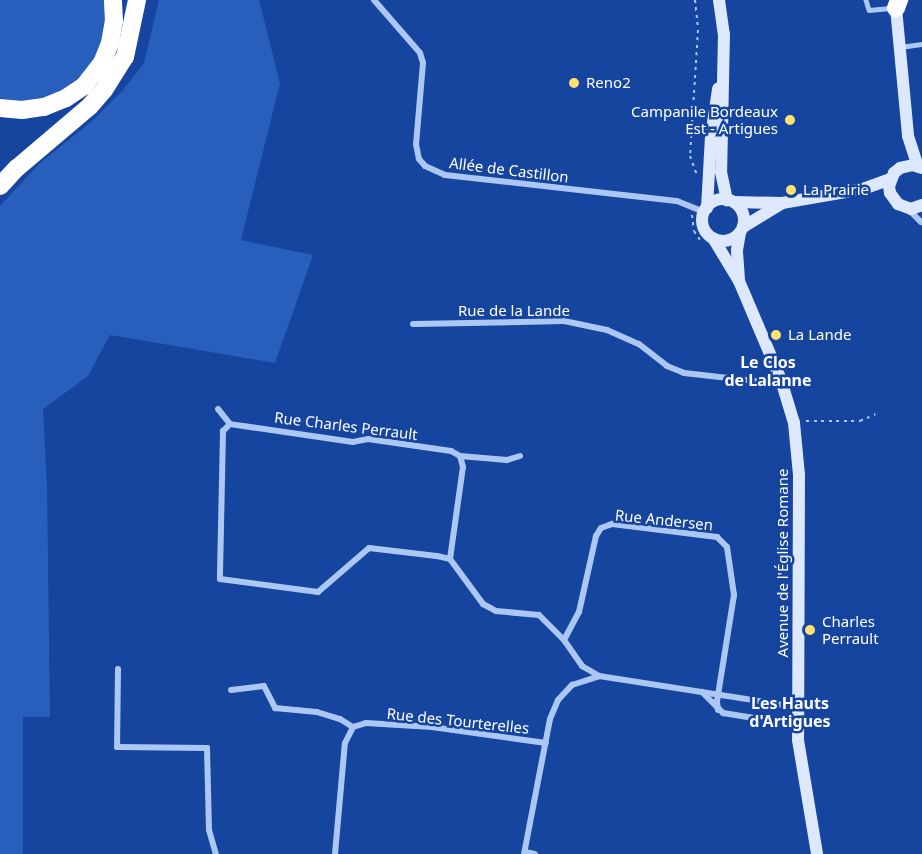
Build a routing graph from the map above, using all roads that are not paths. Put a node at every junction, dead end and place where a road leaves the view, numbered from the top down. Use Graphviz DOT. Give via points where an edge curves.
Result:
graph roads {
  1 [pos="113,0"];
  2 [pos="132,0"];
  3 [pos="137,0"];
  4 [pos="374,0"];
  5 [pos="719,0"];
  6 [pos="866,0"];
  7 [pos="896,3"];
  8 [pos="134,23"];
  9 [pos="922,44"];
  10 [pos="900,47"];
  11 [pos="722,67"];
  12 [pos="0,108"];
  13 [pos="908,136"];
  14 [pos="920,167"];
  15 [pos="900,168"];
  16 [pos="891,179"];
  17 [pos="0,186"];
  18 [pos="863,189"];
  19 [pos="892,197"];
  20 [pos="730,201"];
  21 [pos="782,203"];
  22 [pos="922,205"];
  23 [pos="908,208"];
  24 [pos="705,210"];
  25 [pos="922,213"];
  26 [pos="922,223"];
  27 [pos="741,230"];
  28 [pos="713,238"];
  29 [pos="739,281"];
  30 [pos="413,324"];
  31 [pos="781,380"];
  32 [pos="218,409"];
  33 [pos="230,424"];
  34 [pos="460,456"];
  35 [pos="520,456"];
  36 [pos="450,559"];
  37 [pos="564,640"];
  38 [pos="118,669"];
  39 [pos="599,676"];
  40 [pos="231,690"];
  41 [pos="702,692"];
  42 [pos="720,694"];
  43 [pos="797,706"];
  44 [pos="718,710"];
  45 [pos="797,725"];
  46 [pos="353,727"];
  47 [pos="546,743"];
  48 [pos="525,853"];
  49 [pos="216,854"];
  50 [pos="335,854"];
  51 [pos="535,854"];
  52 [pos="817,854"];
  1 -- 12 [label="highway" via="110,43 102,63 84,86 44,107"];
  2 -- 8 [label="highway"];
  3 -- 8 [label="highway"];
  4 -- 24 [label="street, Allée de Castillon" via="414,45 423,63 416,144 418,159 424,166 445,175 677,201"];
  5 -- 11 [label="street"];
  6 -- 7 [label="lane" via="869,10"];
  7 -- 10 [label="street"];
  8 -- 17 [label="highway" via="125,57 104,90"];
  9 -- 10 [label="lane"];
  10 -- 13 [label="street"];
  11 -- 20 [label="street" via="721,172"];
  11 -- 24 [label="street" via="714,103"];
  13 -- 14 [label="street"];
  13 -- 15 [label="street"];
  14 -- 15 [label="street"];
  15 -- 16 [label="street"];
  16 -- 18 [label="street"];
  16 -- 19 [label="street"];
  18 -- 19 [label="street"];
  18 -- 21 [label="street"];
  19 -- 23 [label="street"];
  20 -- 21 [label="street"];
  20 -- 24 [label="street" via="713,202"];
  20 -- 27 [label="street" via="742,212"];
  21 -- 27 [label="street"];
  22 -- 23 [label="street"];
  23 -- 26 [label="street"];
  24 -- 28 [label="street" via="703,226"];
  25 -- 26 [label="street"];
  27 -- 28 [label="street" via="724,241"];
  27 -- 29 [label="street, Avenue de l'Église Romane" via="737,250"];
  28 -- 29 [label="street, Avenue de l'Église Romane"];
  29 -- 31 [label="street, Avenue de l'Église Romane"];
  30 -- 31 [label="street, Rue de la Lande" via="564,321 607,330 639,344 684,374 764,382"];
  31 -- 43 [label="street, Avenue de l'Église Romane" via="794,423 799,484"];
  32 -- 33 [label="street"];
  33 -- 34 [label="street, Rue Charles Perrault" via="353,442 368,439 451,451"];
  33 -- 36 [label="street" via="223,431 220,579 318,592 369,548"];
  34 -- 35 [label="street, Rue Charles Perrault" via="507,460"];
  34 -- 36 [label="street" via="463,467"];
  36 -- 37 [label="street" via="483,604 496,610 539,615"];
  37 -- 39 [label="street" via="582,666"];
  37 -- 42 [label="street, Rue Andersen" via="579,612 601,528 612,524 717,537 727,547 734,595"];
  38 -- 49 [label="street" via="117,747 207,748 209,830"];
  39 -- 41 [label="street"];
  39 -- 47 [label="street" via="572,685 558,700"];
  40 -- 46 [label="street" via="264,686 275,708 318,712"];
  41 -- 42 [label="street"];
  41 -- 44 [label="street"];
  42 -- 43 [label="street"];
  42 -- 44 [label="street"];
  43 -- 45 [label="street, Avenue de l'Église Romane"];
  44 -- 45 [label="street" via="728,715"];
  45 -- 52 [label="street, Avenue de l'Église Romane"];
  46 -- 47 [label="street, Rue des Tourterelles" via="366,723 432,727"];
  46 -- 50 [label="street" via="345,743"];
  47 -- 48 [label="street"];
  48 -- 51 [label="street"];
}
